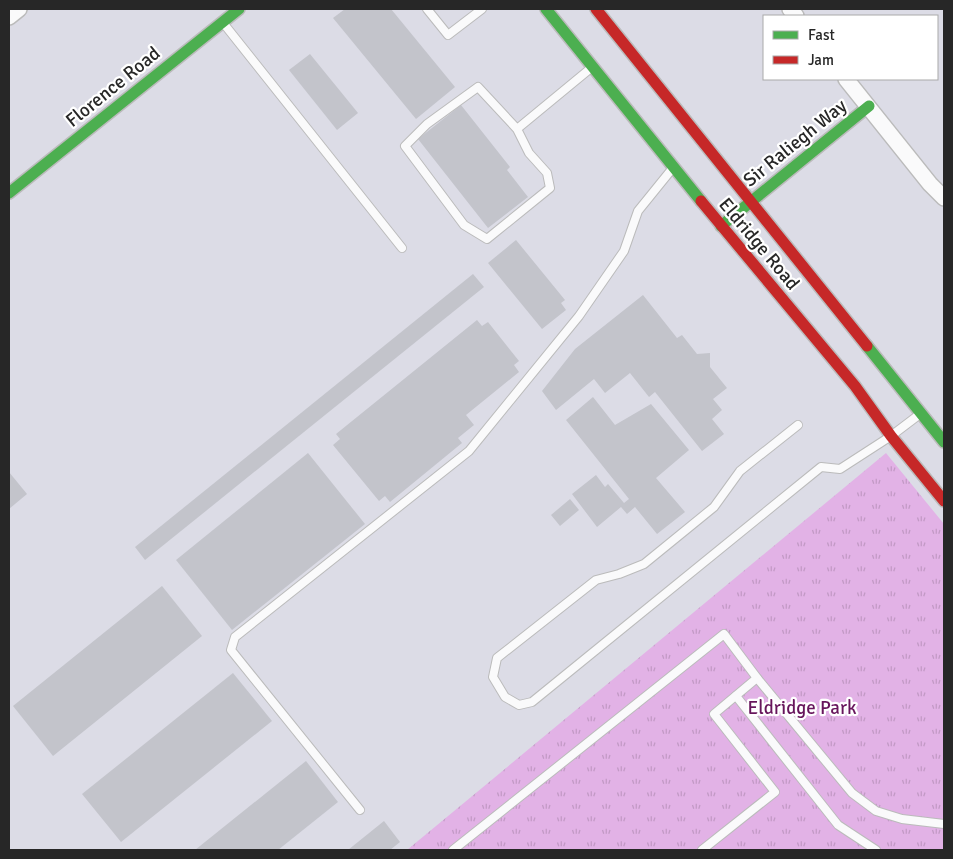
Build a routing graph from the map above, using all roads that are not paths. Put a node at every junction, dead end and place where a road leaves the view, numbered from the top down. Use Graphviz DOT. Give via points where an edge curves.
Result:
graph roads {
  1 [pos="19,9"];
  2 [pos="239,9"];
  3 [pos="426,9"];
  4 [pos="482,9"];
  5 [pos="546,9"];
  6 [pos="596,9"];
  7 [pos="9,17"];
  8 [pos="222,22"];
  9 [pos="593,66"];
  10 [pos="847,80"];
  11 [pos="869,106"];
  12 [pos="517,129"];
  13 [pos="674,168"];
  14 [pos="12,185"];
  15 [pos="944,198"];
  16 [pos="751,202"];
  17 [pos="720,226"];
  18 [pos="402,248"];
  19 [pos="921,413"];
  20 [pos="798,426"];
  21 [pos="891,436"];
  22 [pos="944,442"];
  23 [pos="944,501"];
  24 [pos="757,678"];
  25 [pos="736,696"];
  26 [pos="360,810"];
  27 [pos="944,824"];
  28 [pos="453,850"];
  29 [pos="702,850"];
  30 [pos="876,850"];
  1 -- 7 [label="street"];
  2 -- 8 [label="main road, Florence Road"];
  3 -- 4 [label="lane" via="448,36"];
  5 -- 9 [label="main road, Eldridge Road"];
  6 -- 16 [label="main road, Eldridge Road"];
  8 -- 14 [label="main road, Florence Road"];
  8 -- 18 [label="lane"];
  9 -- 12 [label="lane"];
  9 -- 13 [label="main road, Eldridge Road"];
  10 -- 11 [label="street"];
  11 -- 15 [label="street"];
  11 -- 16 [label="main road, Sir Raliegh Way"];
  12 -- 12 [label="lane" via="529,154 547,173 550,188 487,239 464,225 405,146 427,124 478,87"];
  13 -- 17 [label="main road, Eldridge Road"];
  13 -- 26 [label="lane" via="638,211 624,251 579,316 469,451 235,637 232,650"];
  16 -- 17 [label="main road, Sir Raliegh Way"];
  16 -- 19 [label="main road, Eldridge Road"];
  17 -- 21 [label="main road, Eldridge Road" via="855,386"];
  19 -- 21 [label="lane"];
  19 -- 22 [label="main road, Eldridge Road"];
  20 -- 21 [label="lane" via="740,471 714,507 644,564 596,580 497,658 493,677 505,697 519,705 532,702 821,468 840,469"];
  21 -- 23 [label="main road, Eldridge Road"];
  24 -- 25 [label="lane"];
  24 -- 27 [label="lane" via="852,793 876,811 909,820"];
  24 -- 28 [label="lane" via="724,634"];
  25 -- 29 [label="lane" via="714,714 775,792"];
  25 -- 30 [label="lane" via="838,825"];
}
